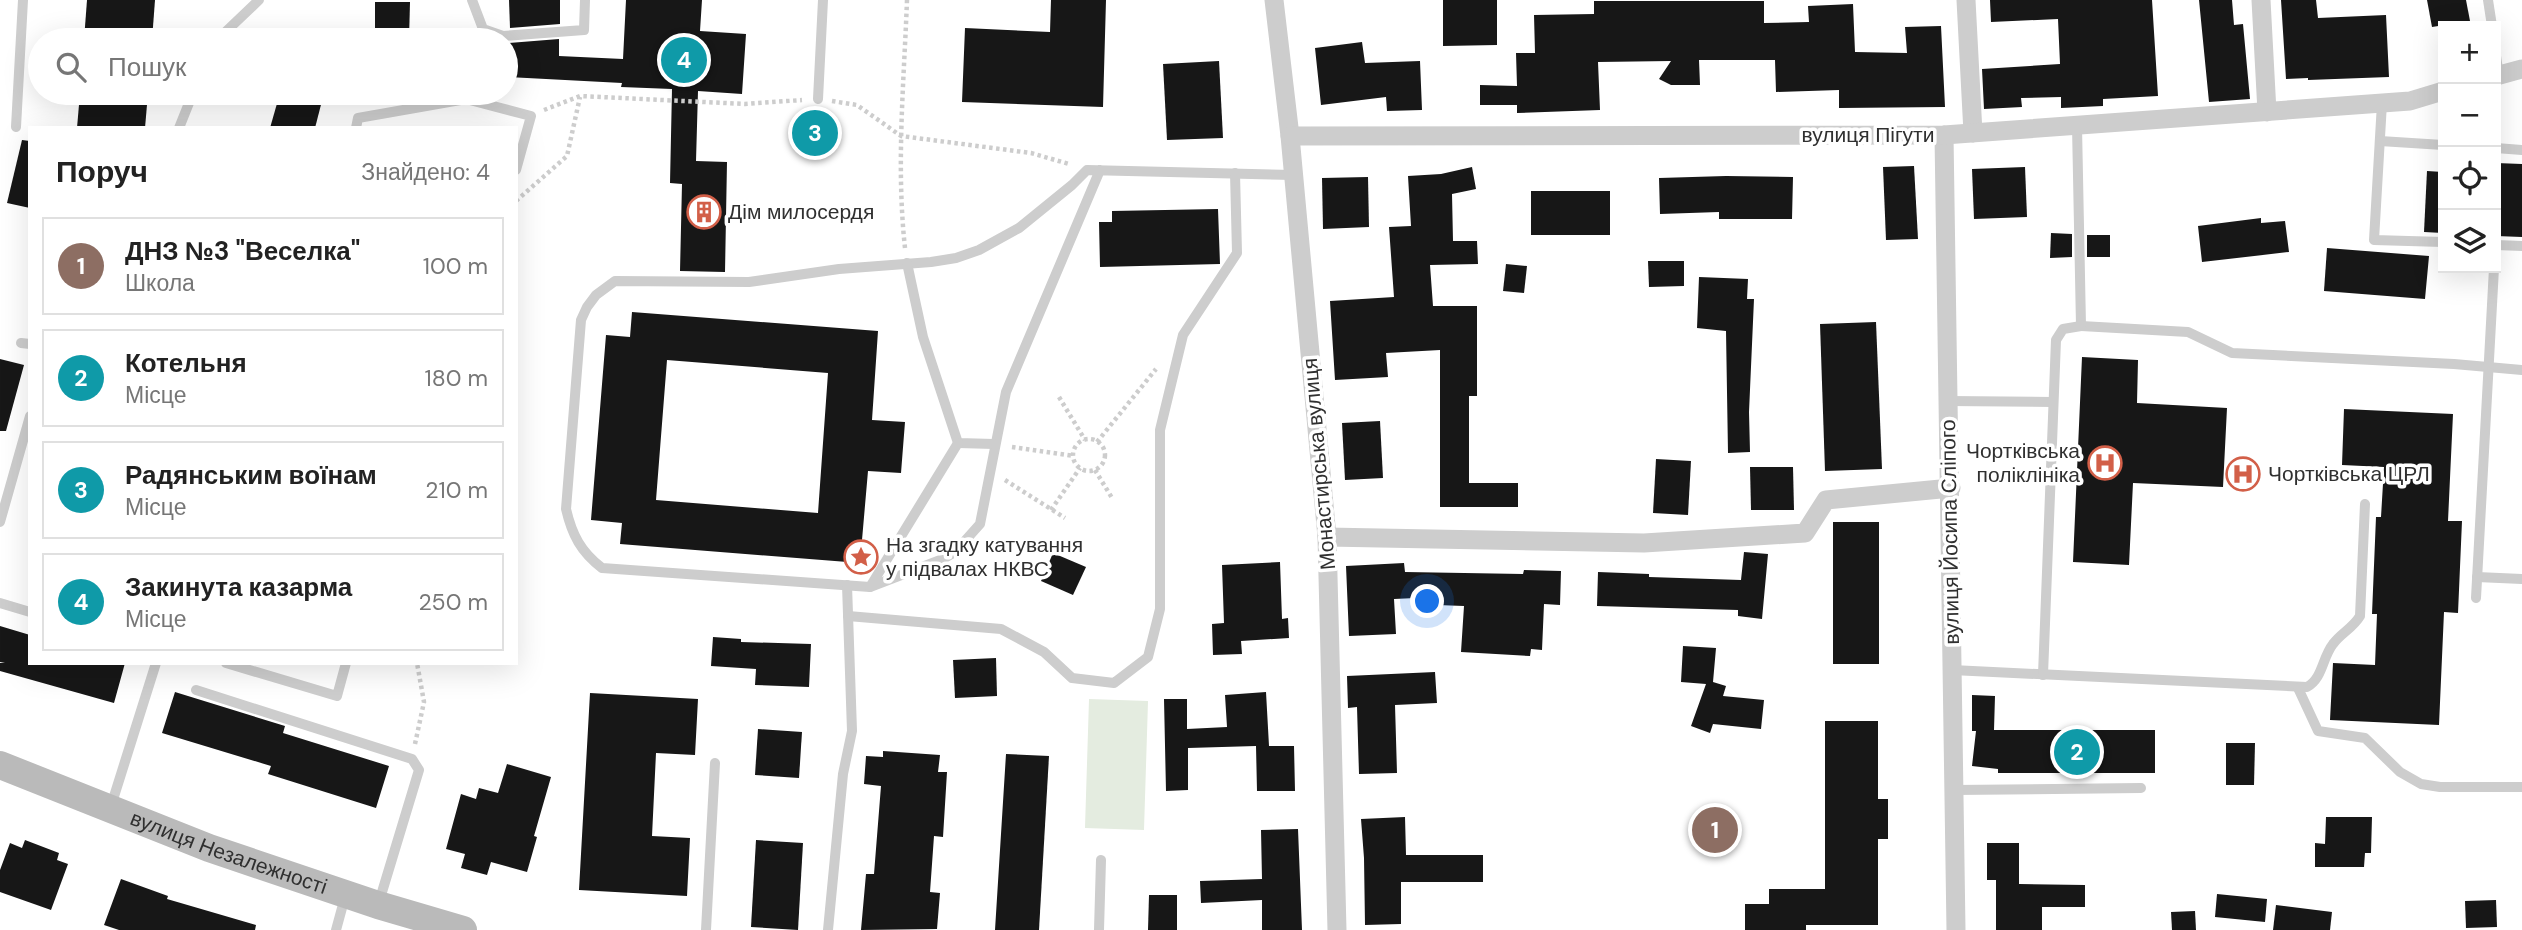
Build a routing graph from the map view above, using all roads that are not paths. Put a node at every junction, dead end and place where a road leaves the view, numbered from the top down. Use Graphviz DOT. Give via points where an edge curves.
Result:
graph roads {
  1 [pos="23,0"];
  2 [pos="259,0"];
  3 [pos="472,0"];
  4 [pos="584,0"];
  5 [pos="823,0"];
  6 [pos="1274,0"];
  7 [pos="1966,0"];
  8 [pos="2261,0"];
  9 [pos="2488,0"];
  10 [pos="2490,21"];
  11 [pos="230,28"];
  12 [pos="483,28"];
  13 [pos="518,35"];
  14 [pos="2522,69"];
  15 [pos="2501,75"];
  16 [pos="2438,92"];
  17 [pos="818,99"];
  18 [pos="2382,103"];
  19 [pos="188,105"];
  20 [pos="432,105"];
  21 [pos="489,105"];
  22 [pos="2267,112"];
  23 [pos="180,126"];
  24 [pos="356,126"];
  25 [pos="2077,126"];
  26 [pos="16,127"];
  27 [pos="1973,133"];
  28 [pos="1944,135"];
  29 [pos="1290,136"];
  30 [pos="2380,141"];
  31 [pos="2438,145"];
  32 [pos="2501,148"];
  33 [pos="2522,150"];
  34 [pos="518,163"];
  35 [pos="1100,170"];
  36 [pos="1235,173"];
  37 [pos="1294,175"];
  38 [pos="2438,242"];
  39 [pos="2501,245"];
  40 [pos="2522,246"];
  41 [pos="907,263"];
  42 [pos="2494,273"];
  43 [pos="2081,326"];
  44 [pos="2488,367"];
  45 [pos="2522,370"];
  46 [pos="1948,401"];
  47 [pos="2053,402"];
  48 [pos="28,423"];
  49 [pos="958,443"];
  50 [pos="994,444"];
  51 [pos="1951,488"];
  52 [pos="2365,504"];
  53 [pos="0,522"];
  54 [pos="1327,537"];
  55 [pos="2477,577"];
  56 [pos="2522,579"];
  57 [pos="847,585"];
  58 [pos="870,587"];
  59 [pos="2476,598"];
  60 [pos="0,603"];
  61 [pos="28,611"];
  62 [pos="849,616"];
  63 [pos="155,665"];
  64 [pos="233,665"];
  65 [pos="345,665"];
  66 [pos="1952,670"];
  67 [pos="2043,675"];
  68 [pos="2298,688"];
  69 [pos="196,691"];
  70 [pos="715,762"];
  71 [pos="0,765"];
  72 [pos="2522,787"];
  73 [pos="2141,789"];
  74 [pos="1954,790"];
  75 [pos="110,809"];
  76 [pos="1101,860"];
  77 [pos="345,894"];
  78 [pos="378,905"];
  79 [pos="336,930"];
  80 [pos="463,930"];
  81 [pos="706,930"];
  82 [pos="828,930"];
  83 [pos="1099,930"];
  84 [pos="1337,930"];
  85 [pos="1956,930"];
  1 -- 26 [label="lane"];
  2 -- 11 [label="lane"];
  3 -- 12 [label="lane"];
  4 -- 13 [label="lane" via="584,30"];
  5 -- 17 [label="lane"];
  6 -- 29 [label="street, Монастирська вулиця"];
  7 -- 27 [label="street"];
  8 -- 22 [label="street"];
  9 -- 10 [label="lane"];
  14 -- 15 [label="street"];
  16 -- 18 [label="street, вулиця Пігути"];
  18 -- 22 [label="street, вулиця Пігути"];
  18 -- 30 [label="lane"];
  19 -- 23 [label="lane"];
  20 -- 24 [label="lane" via="358,118"];
  21 -- 34 [label="lane" via="531,116"];
  22 -- 25 [label="street, вулиця Пігути"];
  25 -- 27 [label="street, вулиця Пігути"];
  25 -- 43 [label="lane"];
  27 -- 28 [label="street, вулиця Пігути"];
  28 -- 29 [label="street, вулиця Пігути"];
  28 -- 46 [label="street, вулиця Йосипа Сліпого"];
  29 -- 37 [label="street, Монастирська вулиця"];
  30 -- 31 [label="lane"];
  30 -- 38 [label="lane" via="2374,240"];
  32 -- 33 [label="lane"];
  35 -- 36 [label="lane"];
  35 -- 41 [label="lane" via="1087,170 1000,240 956,258"];
  35 -- 50 [label="lane" via="1006,392"];
  36 -- 37 [label="lane"];
  36 -- 62 [label="lane" via="1237,253 1183,335 1160,430 1160,609 1148,657 1114,683 1072,678 1044,652 1001,629"];
  37 -- 54 [label="street, Монастирська вулиця"];
  39 -- 40 [label="lane"];
  41 -- 49 [label="lane" via="923,337"];
  41 -- 57 [label="lane" via="749,282 615,281 596,295 581,320 566,509 577,542 592,561 602,568"];
  42 -- 44 [label="lane"];
  43 -- 44 [label="lane" via="2188,332 2232,353"];
  43 -- 47 [label="lane" via="2057,334"];
  44 -- 45 [label="lane"];
  44 -- 55 [label="lane"];
  46 -- 47 [label="lane"];
  46 -- 51 [label="street, вулиця Йосипа Сліпого"];
  47 -- 67 [label="lane"];
  48 -- 53 [label="lane"];
  49 -- 50 [label="lane"];
  49 -- 58 [label="lane"];
  50 -- 58 [label="lane" via="980,524 965,543 943,559"];
  51 -- 54 [label="street" via="1826,500 1805,533 1644,543"];
  51 -- 66 [label="street, вулиця Йосипа Сліпого"];
  52 -- 68 [label="lane" via="2360,615 2332,645 2314,683"];
  54 -- 84 [label="street, Монастирська вулиця"];
  55 -- 56 [label="lane"];
  55 -- 59 [label="lane"];
  57 -- 58 [label="lane"];
  57 -- 62 [label="lane"];
  60 -- 61 [label="lane"];
  62 -- 82 [label="lane" via="852,731 843,774"];
  63 -- 75 [label="lane"];
  64 -- 65 [label="lane" via="337,696"];
  66 -- 67 [label="lane"];
  66 -- 74 [label="street, вулиця Йосипа Сліпого"];
  67 -- 68 [label="lane"];
  68 -- 72 [label="lane" via="2318,731 2365,738 2413,781 2440,787"];
  69 -- 78 [label="lane" via="412,759 419,770"];
  70 -- 81 [label="lane"];
  71 -- 75 [label="main road, вулиця Незалежності"];
  73 -- 74 [label="lane"];
  74 -- 85 [label="street, вулиця Йосипа Сліпого"];
  75 -- 77 [label="main road, вулиця Незалежності"];
  76 -- 83 [label="lane"];
  77 -- 78 [label="main road, вулиця Незалежності"];
  77 -- 79 [label="lane"];
  78 -- 80 [label="main road, вулиця Незалежності"];
}
